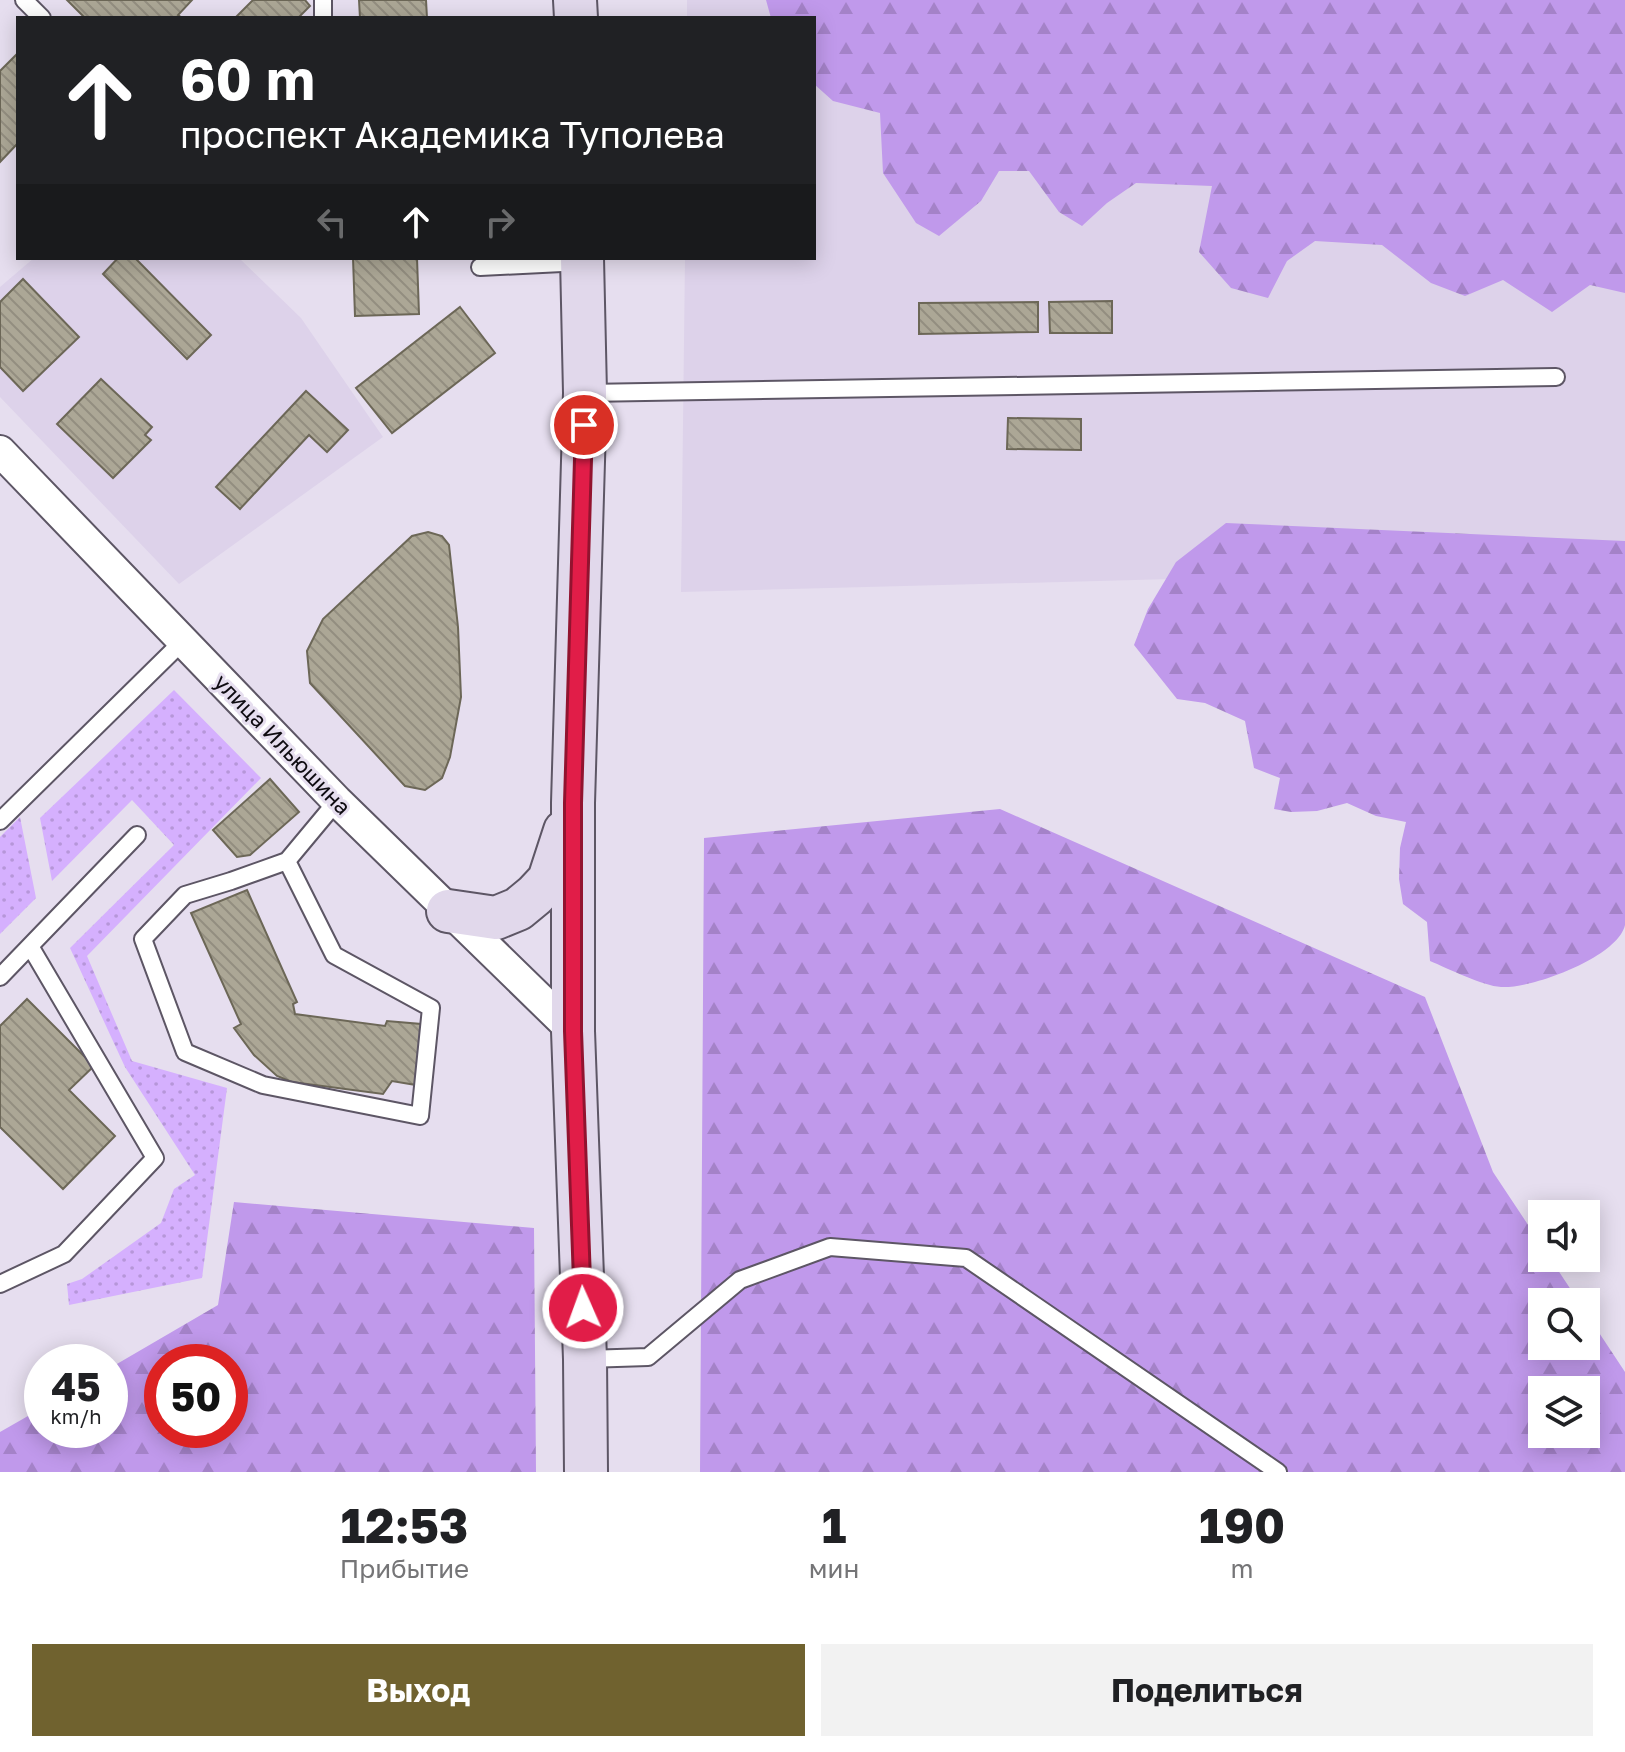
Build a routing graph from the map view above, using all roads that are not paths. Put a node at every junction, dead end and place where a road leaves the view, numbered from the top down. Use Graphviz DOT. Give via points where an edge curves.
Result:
graph roads {
  1 [pos="24,0"];
  2 [pos="40,16"];
  3 [pos="582,260"];
  4 [pos="480,267"];
  5 [pos="1556,377"];
  6 [pos="585,393"];
  7 [pos="0,451"];
  8 [pos="184,640"];
  9 [pos="337,801"];
  10 [pos="573,803"];
  11 [pos="0,821"];
  12 [pos="137,835"];
  13 [pos="287,861"];
  14 [pos="448,911"];
  15 [pos="30,946"];
  16 [pos="0,977"];
  17 [pos="573,1031"];
  18 [pos="0,1284"];
  19 [pos="585,1359"];
  20 [pos="586,1472"];
  21 [pos="1278,1472"];
  1 -- 2 [label="lane"];
  3 -- 4 [label="lane"];
  3 -- 6 [label="main road"];
  5 -- 6 [label="lane"];
  6 -- 10 [label="main road"];
  7 -- 8 [label="street, улица Ильюшина"];
  8 -- 9 [label="street, улица Ильюшина"];
  8 -- 11 [label="lane"];
  9 -- 13 [label="lane"];
  9 -- 14 [label="street, улица Ильюшина"];
  10 -- 14 [label="main road" via="549,880 535,895 496,918"];
  10 -- 17 [label="main road"];
  12 -- 15 [label="lane"];
  13 -- 13 [label="lane" via="334,955 431,1008 420,1116 263,1085 185,1052 143,939 185,895"];
  14 -- 17 [label="street, улица Ильюшина"];
  15 -- 16 [label="lane"];
  15 -- 18 [label="lane" via="155,1158 64,1254"];
  17 -- 19 [label="main road"];
  19 -- 20 [label="main road"];
  19 -- 21 [label="lane" via="648,1357 740,1280 830,1247 966,1258"];
}
